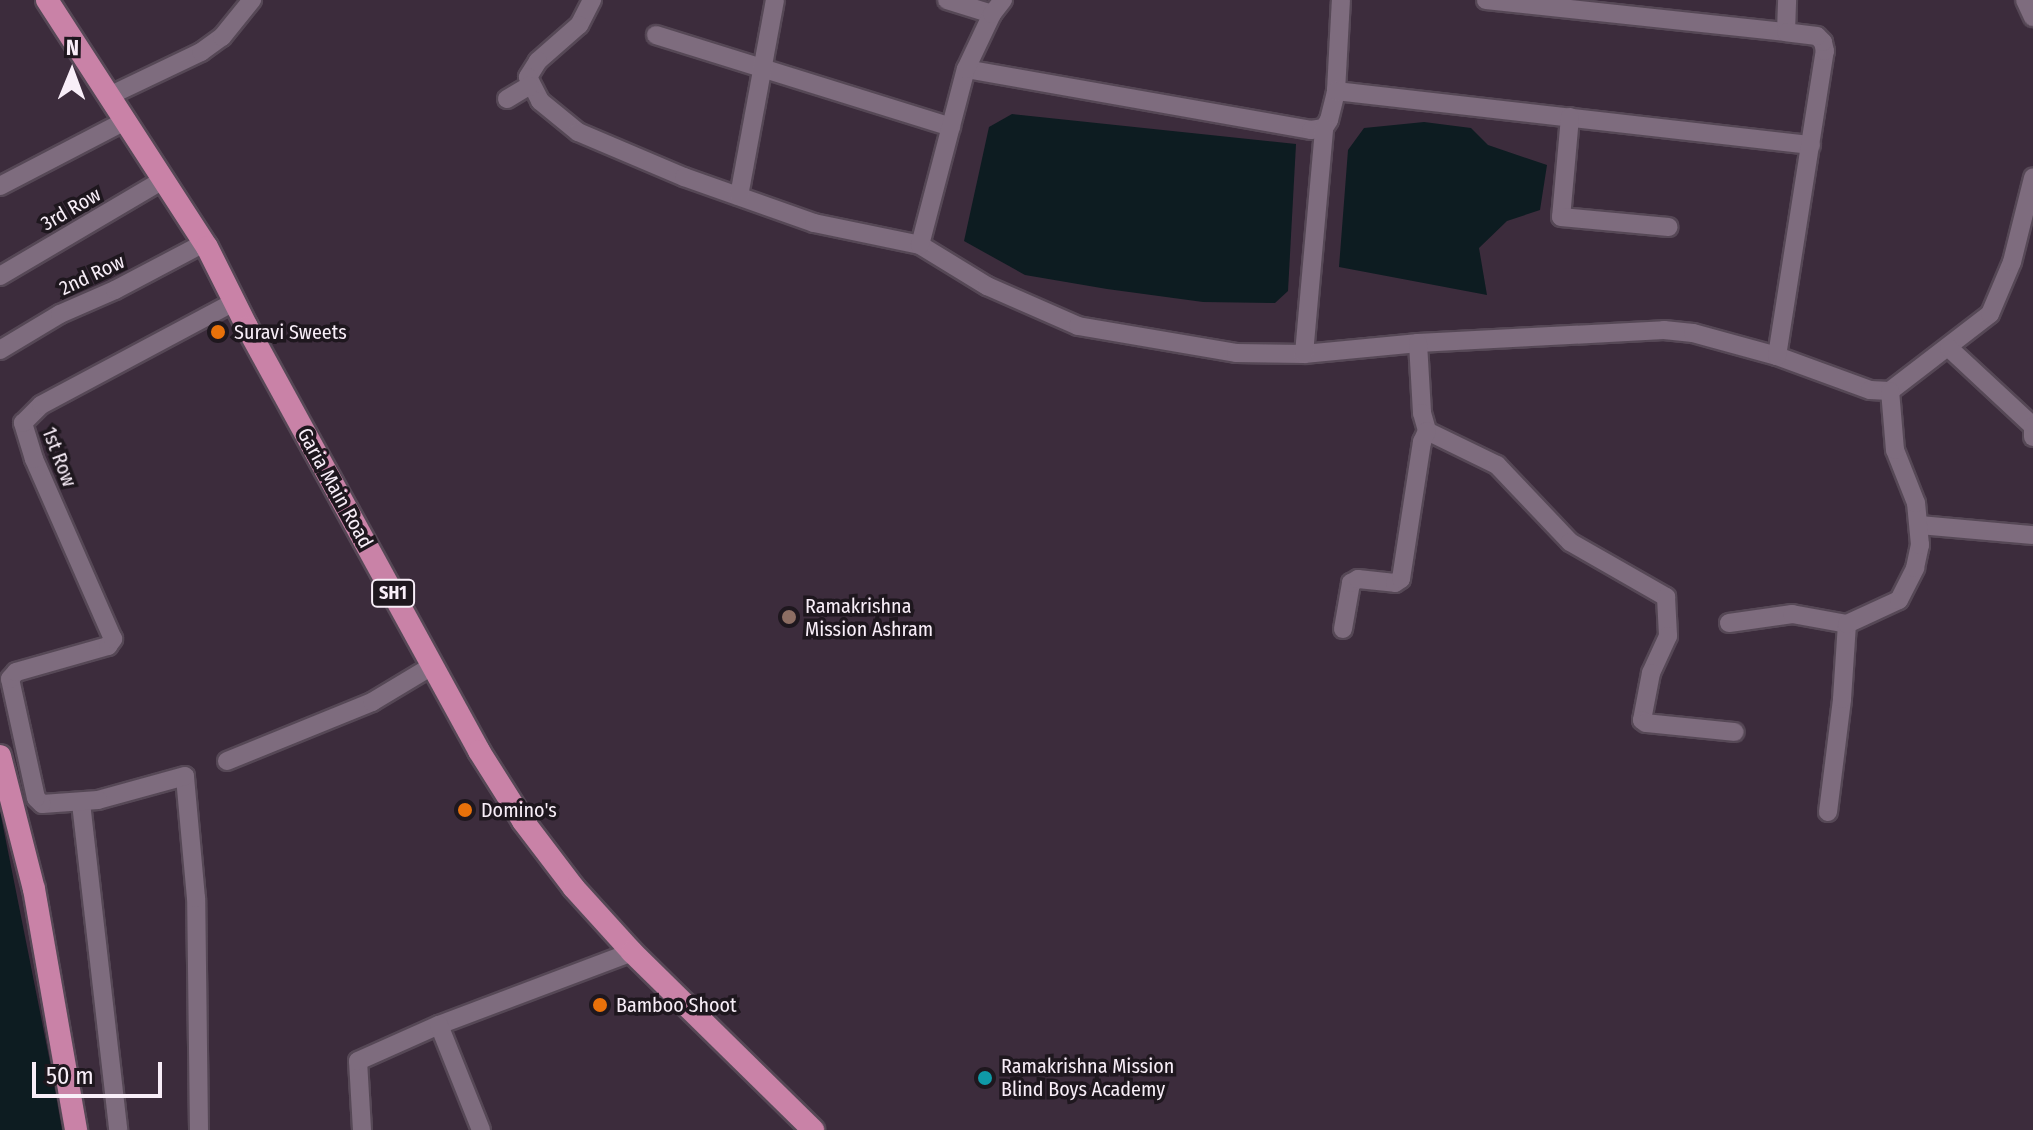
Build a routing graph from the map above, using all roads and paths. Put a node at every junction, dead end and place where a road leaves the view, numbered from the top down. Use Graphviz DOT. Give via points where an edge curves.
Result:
graph roads {
  1 [pos="47,0"];
  2 [pos="252,0"];
  3 [pos="592,0"];
  4 [pos="775,0"];
  5 [pos="947,0"];
  6 [pos="1341,0"];
  7 [pos="1486,0"];
  8 [pos="1787,0"];
  9 [pos="2025,0"];
  10 [pos="997,7"];
  11 [pos="2033,17"];
  12 [pos="1786,32"];
  13 [pos="656,35"];
  14 [pos="763,68"];
  15 [pos="966,69"];
  16 [pos="529,86"];
  17 [pos="1336,91"];
  18 [pos="111,95"];
  19 [pos="507,99"];
  20 [pos="1570,117"];
  21 [pos="127,120"];
  22 [pos="951,127"];
  23 [pos="1324,128"];
  24 [pos="1811,145"];
  25 [pos="165,179"];
  26 [pos="0,186"];
  27 [pos="2032,190"];
  28 [pos="739,196"];
  29 [pos="1669,227"];
  30 [pos="204,243"];
  31 [pos="920,245"];
  32 [pos="0,276"];
  33 [pos="234,302"];
  34 [pos="1418,343"];
  35 [pos="1949,348"];
  36 [pos="0,350"];
  37 [pos="1304,354"];
  38 [pos="1777,356"];
  39 [pos="1890,391"];
  40 [pos="1427,431"];
  41 [pos="2033,437"];
  42 [pos="1920,525"];
  43 [pos="2033,535"];
  44 [pos="1729,623"];
  45 [pos="1847,624"];
  46 [pos="1343,629"];
  47 [pos="432,666"];
  48 [pos="1735,732"];
  49 [pos="0,756"];
  50 [pos="227,761"];
  51 [pos="81,803"];
  52 [pos="1828,812"];
  53 [pos="632,952"];
  54 [pos="439,1025"];
  55 [pos="76,1130"];
  56 [pos="118,1130"];
  57 [pos="199,1130"];
  58 [pos="362,1130"];
  59 [pos="481,1130"];
  60 [pos="813,1130"];
  1 -- 18 [label="main road, Garia Main Road / SH1"];
  2 -- 18 [label="street" via="222,37 201,52"];
  3 -- 16 [label="street" via="579,25 531,69"];
  4 -- 14 [label="street"];
  5 -- 10 [label="street"];
  6 -- 17 [label="street"];
  7 -- 12 [label="street"];
  8 -- 12 [label="street"];
  9 -- 11 [label="street"];
  10 -- 15 [label="street"];
  12 -- 24 [label="street" via="1817,36 1825,51"];
  13 -- 14 [label="street"];
  14 -- 22 [label="street"];
  14 -- 28 [label="street"];
  15 -- 22 [label="street"];
  15 -- 23 [label="street" via="1311,130"];
  16 -- 19 [label="street"];
  16 -- 28 [label="street" via="555,116 578,132"];
  17 -- 20 [label="street"];
  17 -- 23 [label="street"];
  18 -- 21 [label="main road, Garia Main Road / SH1"];
  20 -- 24 [label="street"];
  20 -- 29 [label="street" via="1561,217"];
  21 -- 25 [label="main road, Garia Main Road / SH1"];
  21 -- 26 [label="street"];
  22 -- 31 [label="street"];
  23 -- 37 [label="street"];
  24 -- 38 [label="street"];
  25 -- 30 [label="main road, Garia Main Road / SH1"];
  25 -- 32 [label="street, 3rd Row"];
  27 -- 35 [label="street" via="1996,304"];
  28 -- 31 [label="street" via="814,223"];
  30 -- 33 [label="main road, Garia Main Road / SH1"];
  30 -- 36 [label="street, 2nd Row" via="60,314"];
  31 -- 37 [label="street" via="987,286 1078,326 1236,353"];
  33 -- 47 [label="main road, Garia Main Road / SH1"];
  33 -- 51 [label="street, 1st Row" via="41,405 23,423 34,459 113,634 112,643 16,672 10,679 39,802"];
  34 -- 37 [label="street"];
  34 -- 38 [label="street" via="1664,330"];
  34 -- 40 [label="street"];
  35 -- 39 [label="street"];
  35 -- 41 [label="street" via="2033,426"];
  38 -- 39 [label="street" via="1870,390"];
  39 -- 42 [label="street" via="1895,450"];
  40 -- 46 [label="street" via="1401,579 1351,583"];
  40 -- 48 [label="street" via="1497,465 1570,542 1666,597 1668,636 1651,673 1642,720"];
  42 -- 43 [label="street"];
  42 -- 45 [label="street" via="1915,568 1899,600"];
  44 -- 45 [label="street" via="1792,614"];
  45 -- 52 [label="street"];
  47 -- 50 [label="street" via="372,702"];
  47 -- 53 [label="main road, Garia Main Road / SH1" via="523,821"];
  49 -- 55 [label="main road" via="34,889"];
  51 -- 56 [label="street"];
  51 -- 57 [label="street" via="185,776 196,898"];
  53 -- 54 [label="street"];
  53 -- 60 [label="main road, Garia Main Road / SH1"];
  54 -- 58 [label="street" via="358,1061"];
  54 -- 59 [label="street"];
}
